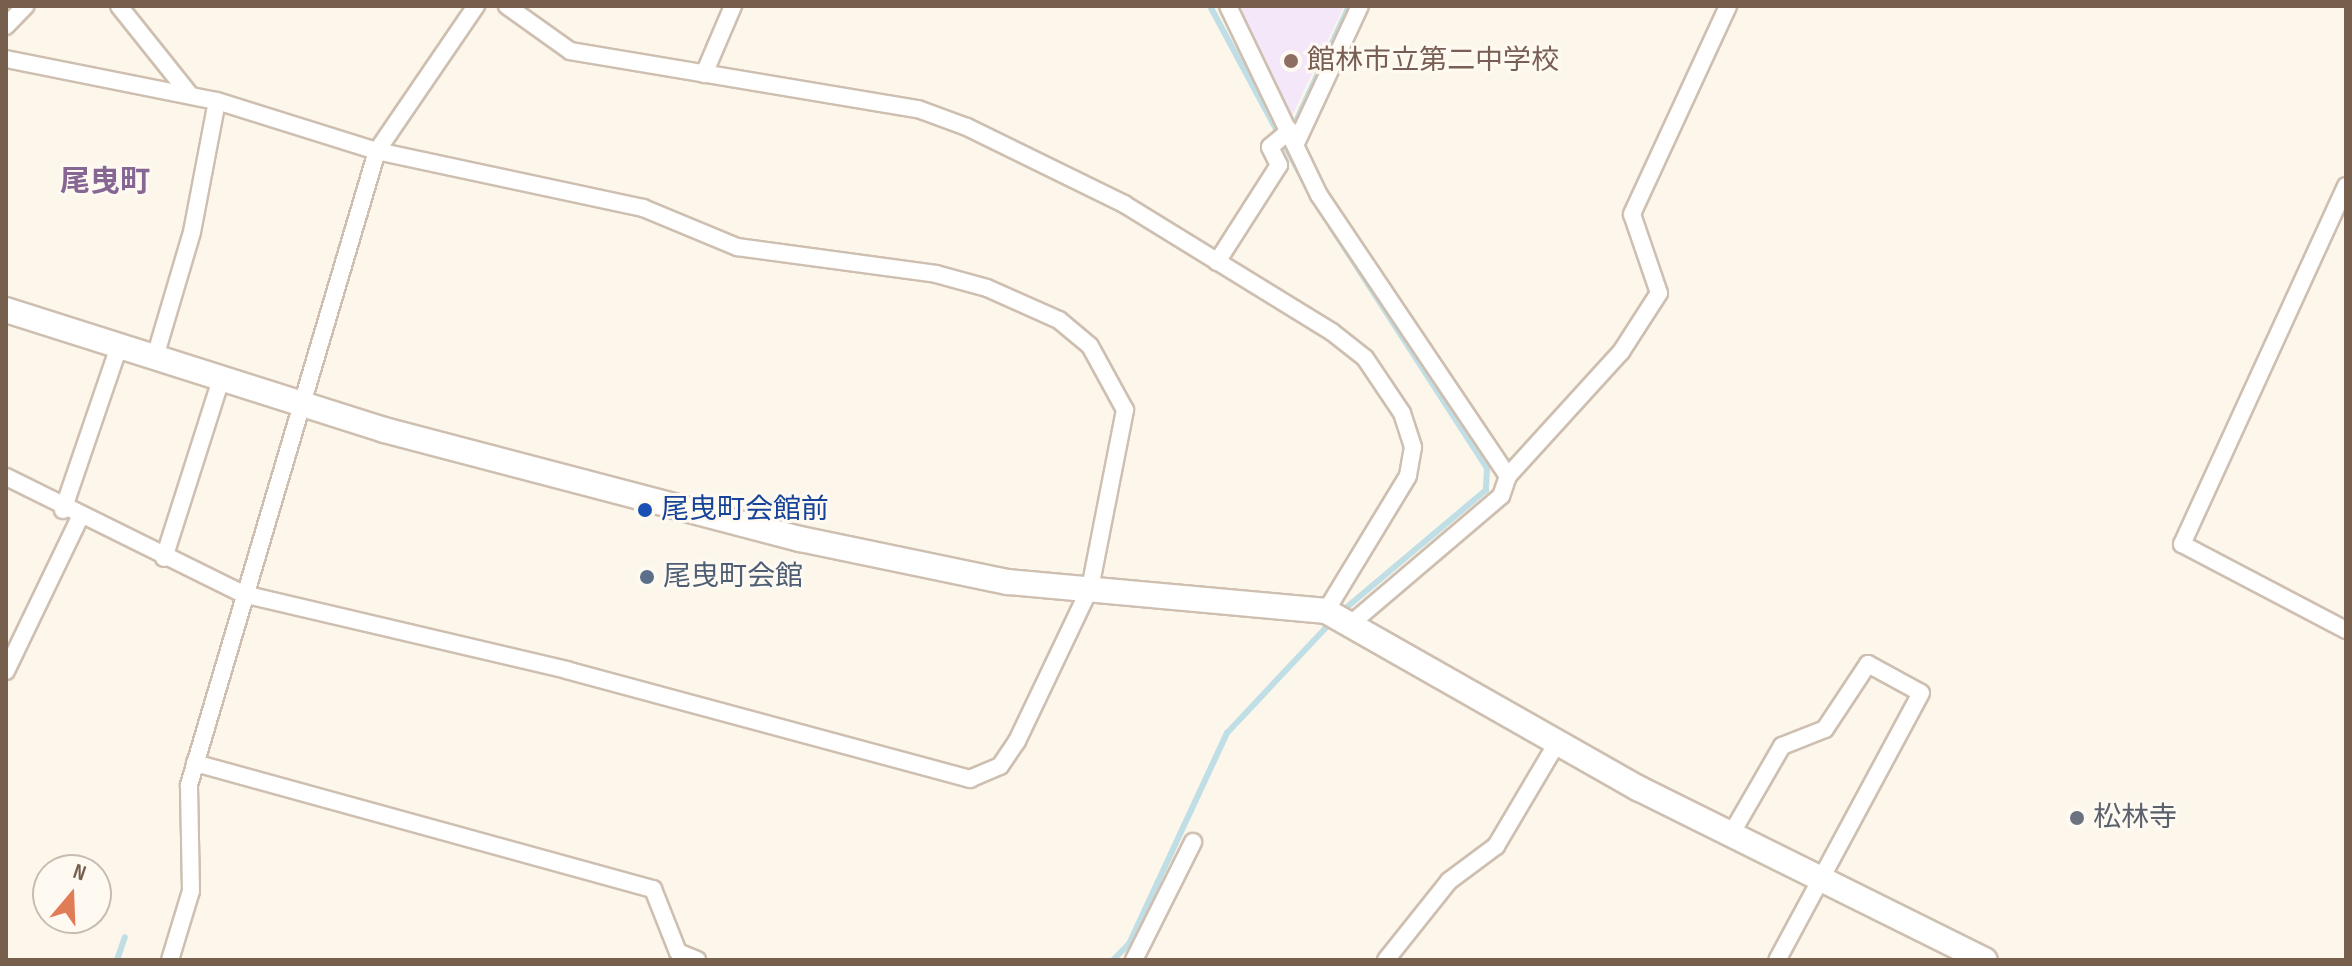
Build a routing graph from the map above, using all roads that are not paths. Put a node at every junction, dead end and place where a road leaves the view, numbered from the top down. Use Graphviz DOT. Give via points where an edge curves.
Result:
graph roads {
  1 [pos="25,6"];
  2 [pos="119,6"];
  3 [pos="476,6"];
  4 [pos="507,6"];
  5 [pos="733,6"];
  6 [pos="1228,6"];
  7 [pos="1360,6"];
  8 [pos="1728,6"];
  9 [pos="6,26"];
  10 [pos="6,59"];
  11 [pos="704,74"];
  12 [pos="190,95"];
  13 [pos="217,101"];
  14 [pos="1293,136"];
  15 [pos="377,151"];
  16 [pos="2346,186"];
  17 [pos="1217,262"];
  18 [pos="6,310"];
  19 [pos="119,346"];
  20 [pos="155,357"];
  21 [pos="221,379"];
  22 [pos="301,404"];
  23 [pos="1508,476"];
  24 [pos="6,477"];
  25 [pos="63,510"];
  26 [pos="79,519"];
  27 [pos="164,558"];
  28 [pos="1090,588"];
  29 [pos="243,594"];
  30 [pos="1326,611"];
  31 [pos="1353,622"];
  32 [pos="2346,630"];
  33 [pos="11,646"];
  34 [pos="6,671"];
  35 [pos="1557,743"];
  36 [pos="195,763"];
  37 [pos="1730,836"];
  38 [pos="1193,842"];
  39 [pos="1821,882"];
  40 [pos="170,960"];
  41 [pos="697,960"];
  42 [pos="1134,960"];
  43 [pos="1386,960"];
  44 [pos="1777,960"];
  45 [pos="1985,960"];
  1 -- 9 [label="street"];
  2 -- 12 [label="street"];
  3 -- 15 [label="street"];
  4 -- 11 [label="street" via="570,51"];
  5 -- 11 [label="street"];
  6 -- 14 [label="street"];
  7 -- 14 [label="street"];
  8 -- 23 [label="street" via="1632,214 1659,293 1621,352"];
  10 -- 12 [label="street"];
  11 -- 17 [label="street" via="918,109 1124,204"];
  12 -- 13 [label="street"];
  13 -- 15 [label="street"];
  13 -- 20 [label="street" via="192,232"];
  14 -- 17 [label="street" via="1270,147 1279,165"];
  14 -- 23 [label="street" via="1319,195"];
  15 -- 22 [label="street"];
  15 -- 28 [label="street" via="643,208 737,247 936,274 1059,320 1101,358 1125,410"];
  16 -- 32 [label="street" via="2182,544"];
  17 -- 30 [label="street" via="1365,358 1406,425 1413,447 1408,476"];
  18 -- 19 [label="street"];
  19 -- 20 [label="street"];
  19 -- 25 [label="street"];
  20 -- 21 [label="street"];
  21 -- 22 [label="street"];
  21 -- 27 [label="street"];
  22 -- 28 [label="street" via="800,539 977,577"];
  22 -- 29 [label="street"];
  23 -- 31 [label="street" via="1501,496"];
  24 -- 25 [label="street"];
  25 -- 26 [label="street"];
  26 -- 27 [label="street"];
  26 -- 33 [label="street"];
  27 -- 29 [label="street"];
  28 -- 29 [label="street" via="1017,741 1000,766 970,779 567,670"];
  28 -- 30 [label="street"];
  29 -- 36 [label="street"];
  30 -- 31 [label="street"];
  31 -- 35 [label="street"];
  33 -- 34 [label="street"];
  35 -- 37 [label="street"];
  35 -- 43 [label="street" via="1496,846 1449,881"];
  36 -- 40 [label="street" via="189,785 191,891"];
  36 -- 41 [label="street" via="653,889 678,952"];
  37 -- 39 [label="street"];
  37 -- 39 [label="street" via="1782,746 1825,729 1868,664 1921,693"];
  38 -- 42 [label="street"];
  39 -- 44 [label="street"];
  39 -- 45 [label="street"];
}
